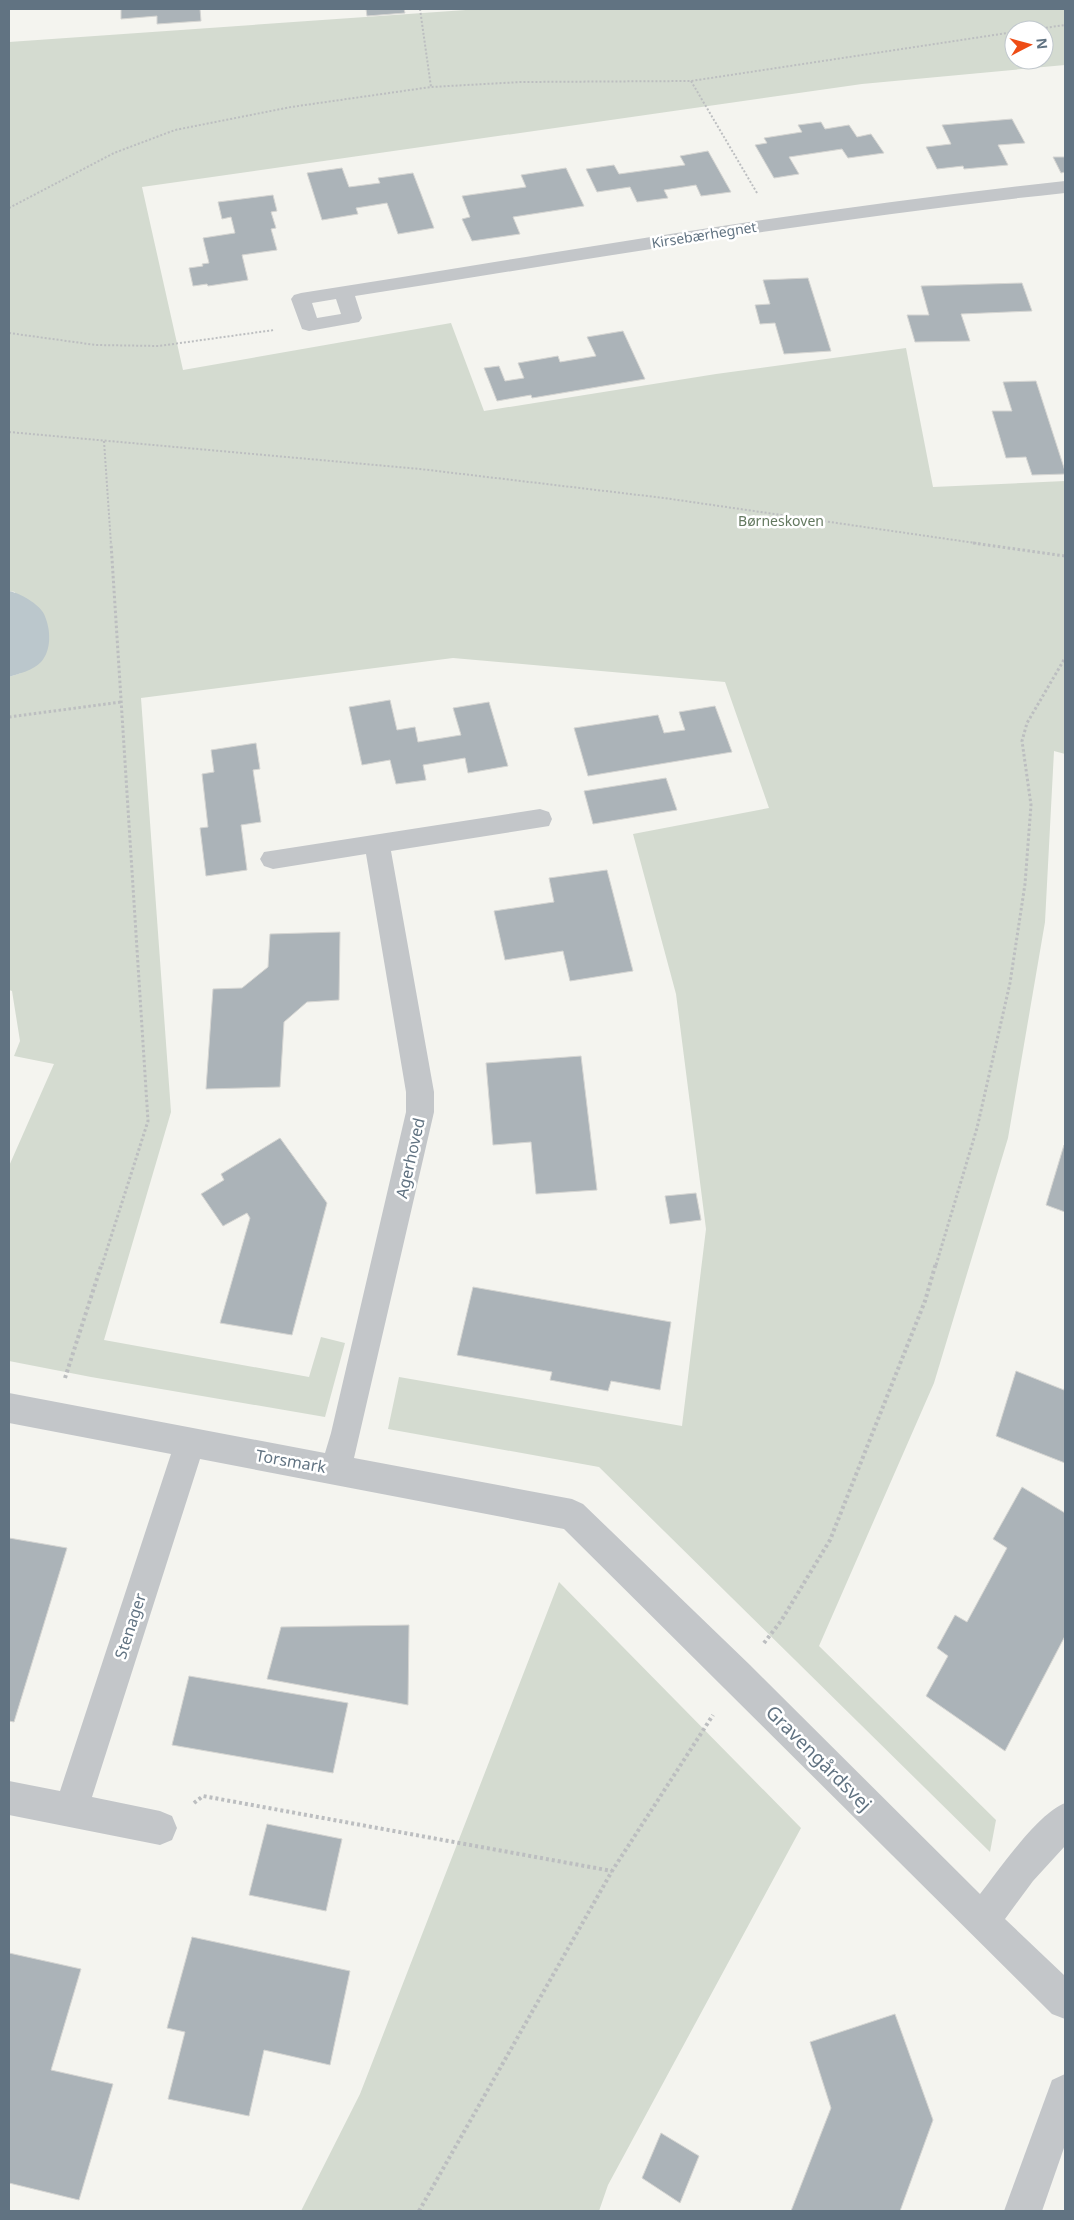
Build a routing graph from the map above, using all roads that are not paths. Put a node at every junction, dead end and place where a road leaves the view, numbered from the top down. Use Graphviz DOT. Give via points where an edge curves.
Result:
graph roads {
  1 [pos="1065,187"];
  2 [pos="344,293"];
  3 [pos="540,819"];
  4 [pos="377,843"];
  5 [pos="273,859"];
  6 [pos="9,1408"];
  7 [pos="190,1444"];
  8 [pos="336,1469"];
  9 [pos="572,1515"];
  10 [pos="9,1798"];
  11 [pos="71,1809"];
  12 [pos="1065,1820"];
  13 [pos="160,1828"];
  14 [pos="982,1921"];
  15 [pos="1065,2001"];
  16 [pos="1065,2093"];
  17 [pos="1023,2211"];
  1 -- 2 [label="street, Kirsebærhegnet" via="974,196 775,224"];
  2 -- 2 [label="street, Kirsebærhegnet" via="301,299 309,325 352,318"];
  3 -- 4 [label="street"];
  4 -- 5 [label="street"];
  4 -- 8 [label="street, Agerhoved" via="420,1092 420,1112"];
  6 -- 7 [label="street, Torsmark"];
  7 -- 8 [label="street, Torsmark"];
  7 -- 11 [label="street, Stenager"];
  8 -- 9 [label="street, Torsmark"];
  9 -- 14 [label="street, Gravengårdsvej"];
  10 -- 11 [label="street"];
  11 -- 13 [label="street"];
  12 -- 14 [label="street" via="1021,1869"];
  14 -- 15 [label="street, Gravengårdsvej"];
  16 -- 17 [label="street"];
}
